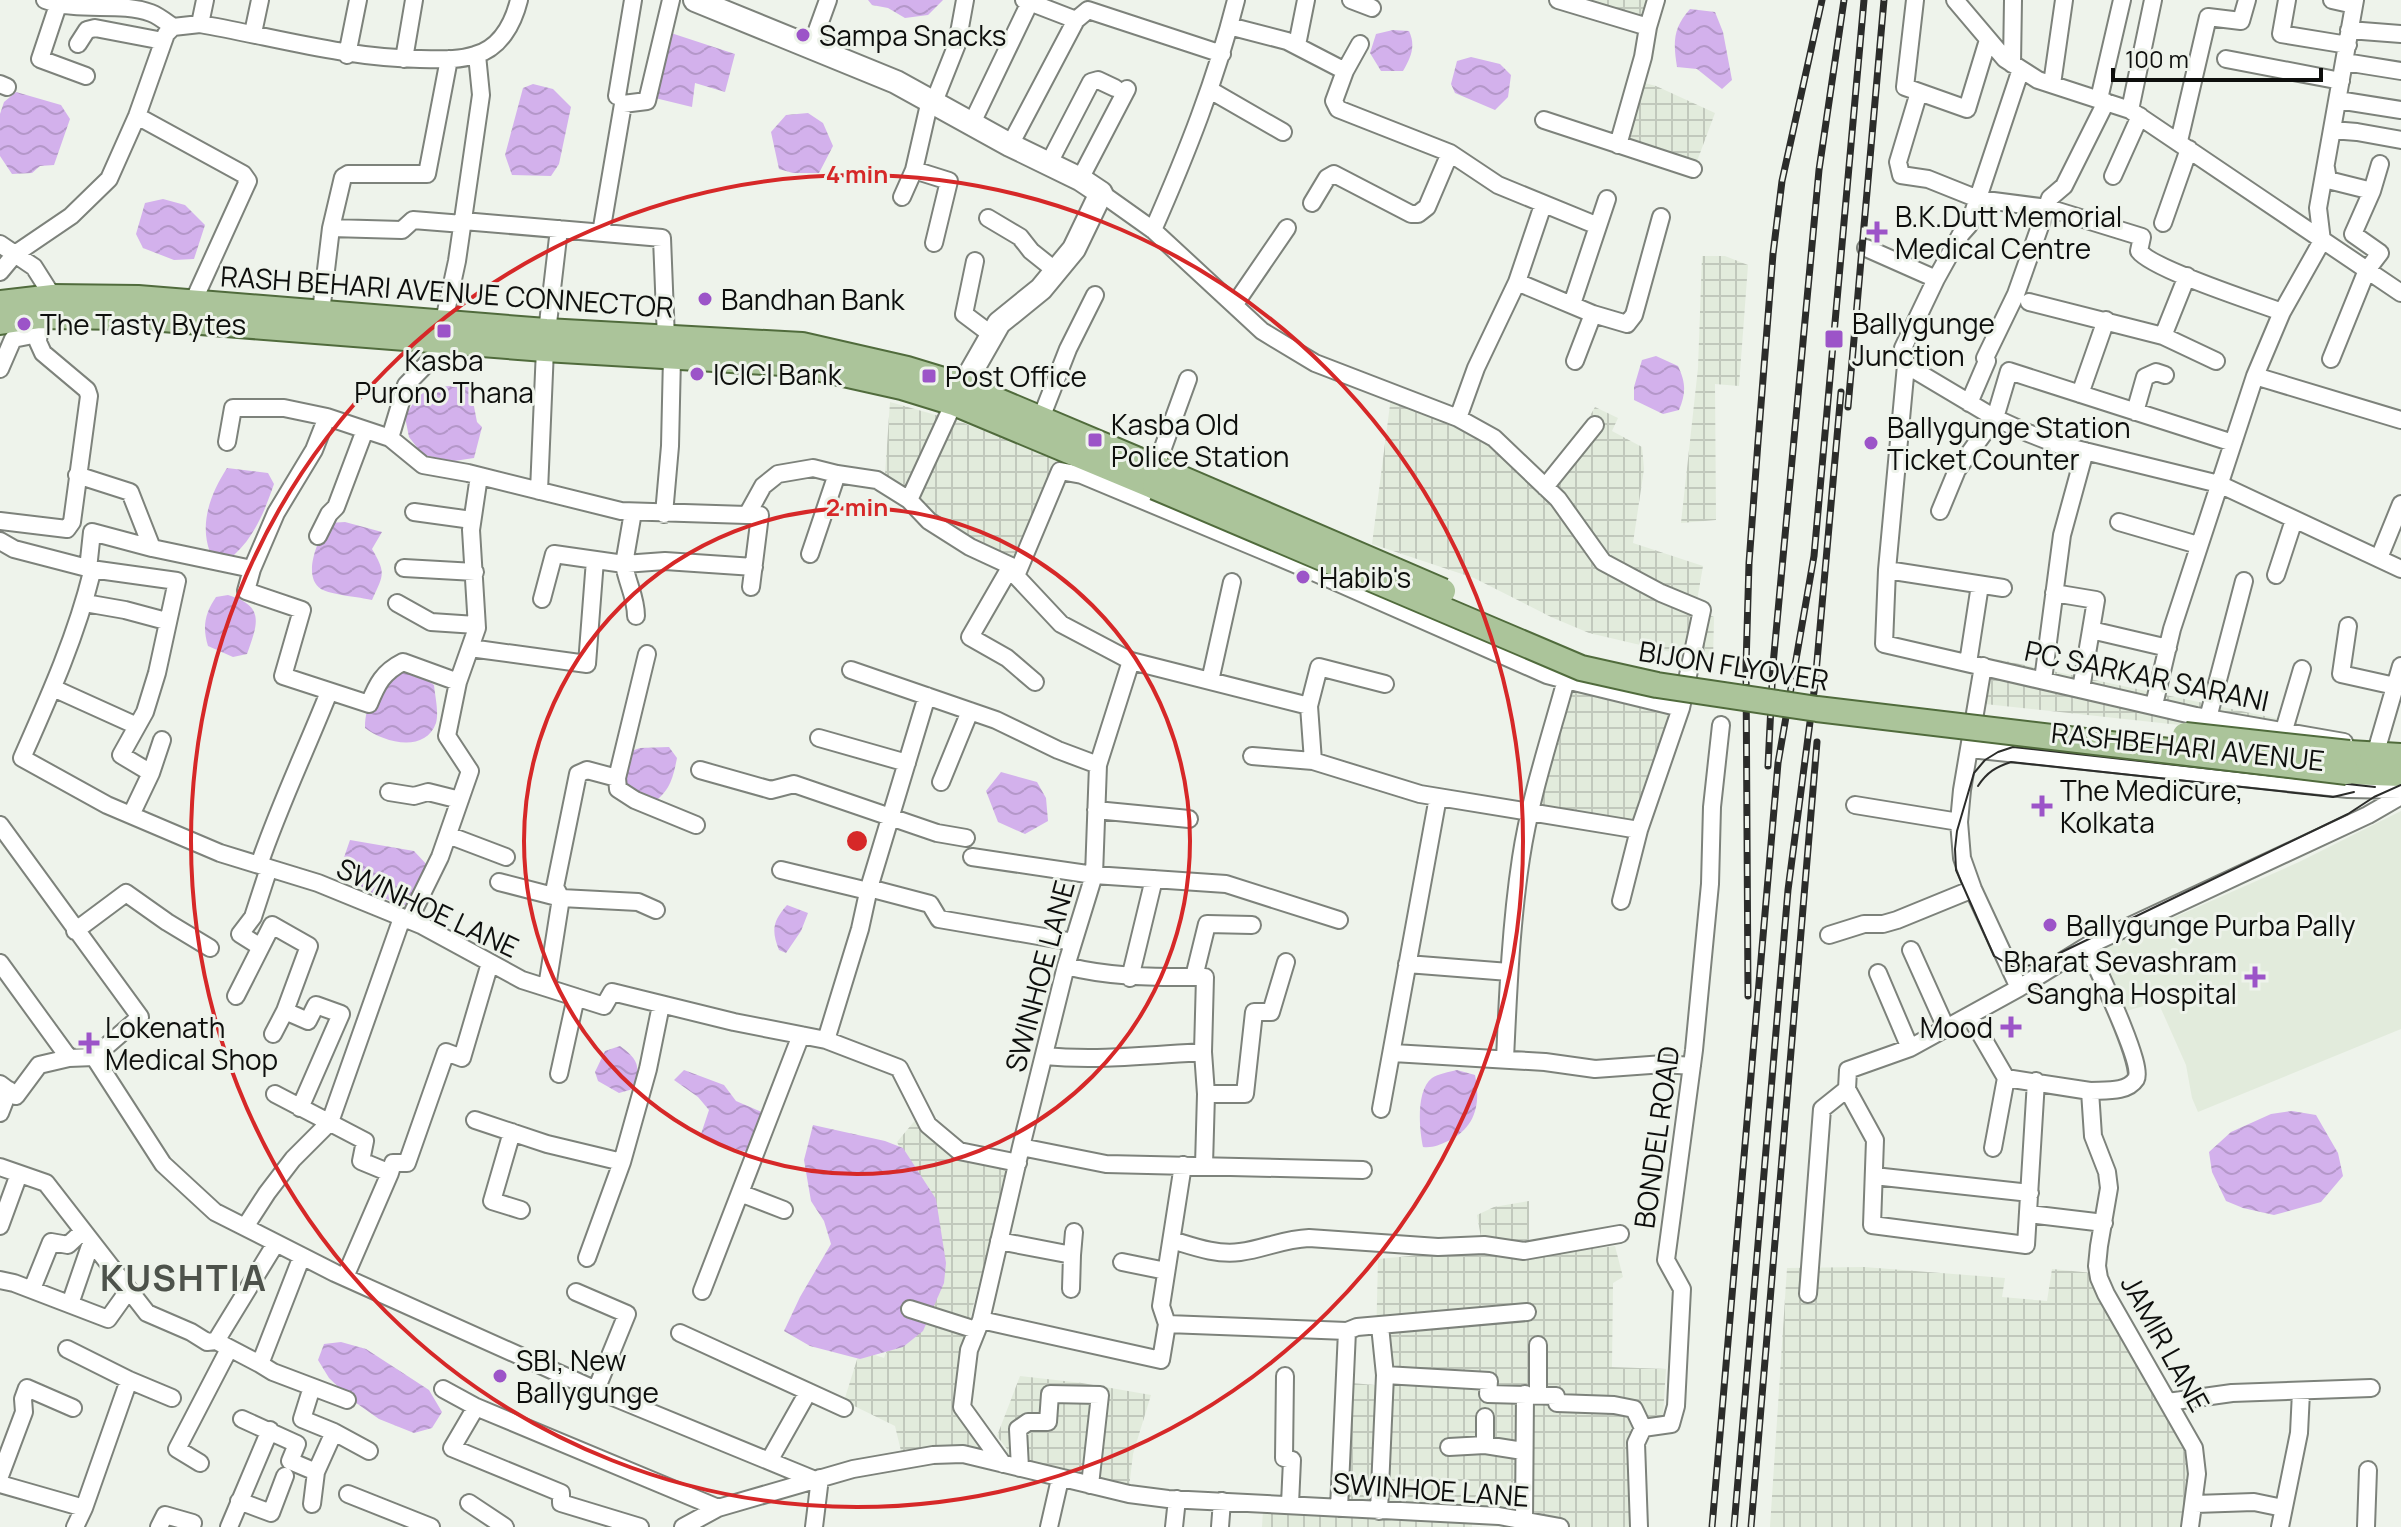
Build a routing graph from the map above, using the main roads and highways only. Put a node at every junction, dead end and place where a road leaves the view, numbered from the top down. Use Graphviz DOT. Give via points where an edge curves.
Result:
graph roads {
  1 [pos="695,0"];
  2 [pos="0,303"];
  3 [pos="44,316"];
  4 [pos="0,322"];
  5 [pos="444,334"];
  6 [pos="958,395"];
  7 [pos="1126,474"];
  8 [pos="1158,475"];
  9 [pos="2401,753"];
  10 [pos="2364,761"];
  11 [pos="2401,774"];
  1 -- 6 [label="main road" via="896,82 1101,193 1074,249 1041,289 999,323"];
  2 -- 3 [label="main road, RASH BEHARI AVENUE CONNECTOR"];
  3 -- 4 [label="main road, RASH BEHARI AVENUE CONNECTOR"];
  3 -- 5 [label="main road, RASH BEHARI AVENUE CONNECTOR"];
  3 -- 5 [label="main road, RASH BEHARI AVENUE CONNECTOR" via="193,302 321,312"];
  5 -- 6 [label="main road, RASH BEHARI AVENUE CONNECTOR" via="669,348 802,345 907,369"];
  6 -- 7 [label="main road, RASH BEHARI AVENUE CONNECTOR"];
  6 -- 8 [label="main road, RASH BEHARI AVENUE CONNECTOR" via="1041,418"];
  7 -- 8 [label="main road, BIJON FLYOVER"];
  8 -- 10 [label="main road, BIJON FLYOVER, bridge" via="1586,653 1819,693"];
  9 -- 10 [label="main road"];
  10 -- 11 [label="main road"];
}
